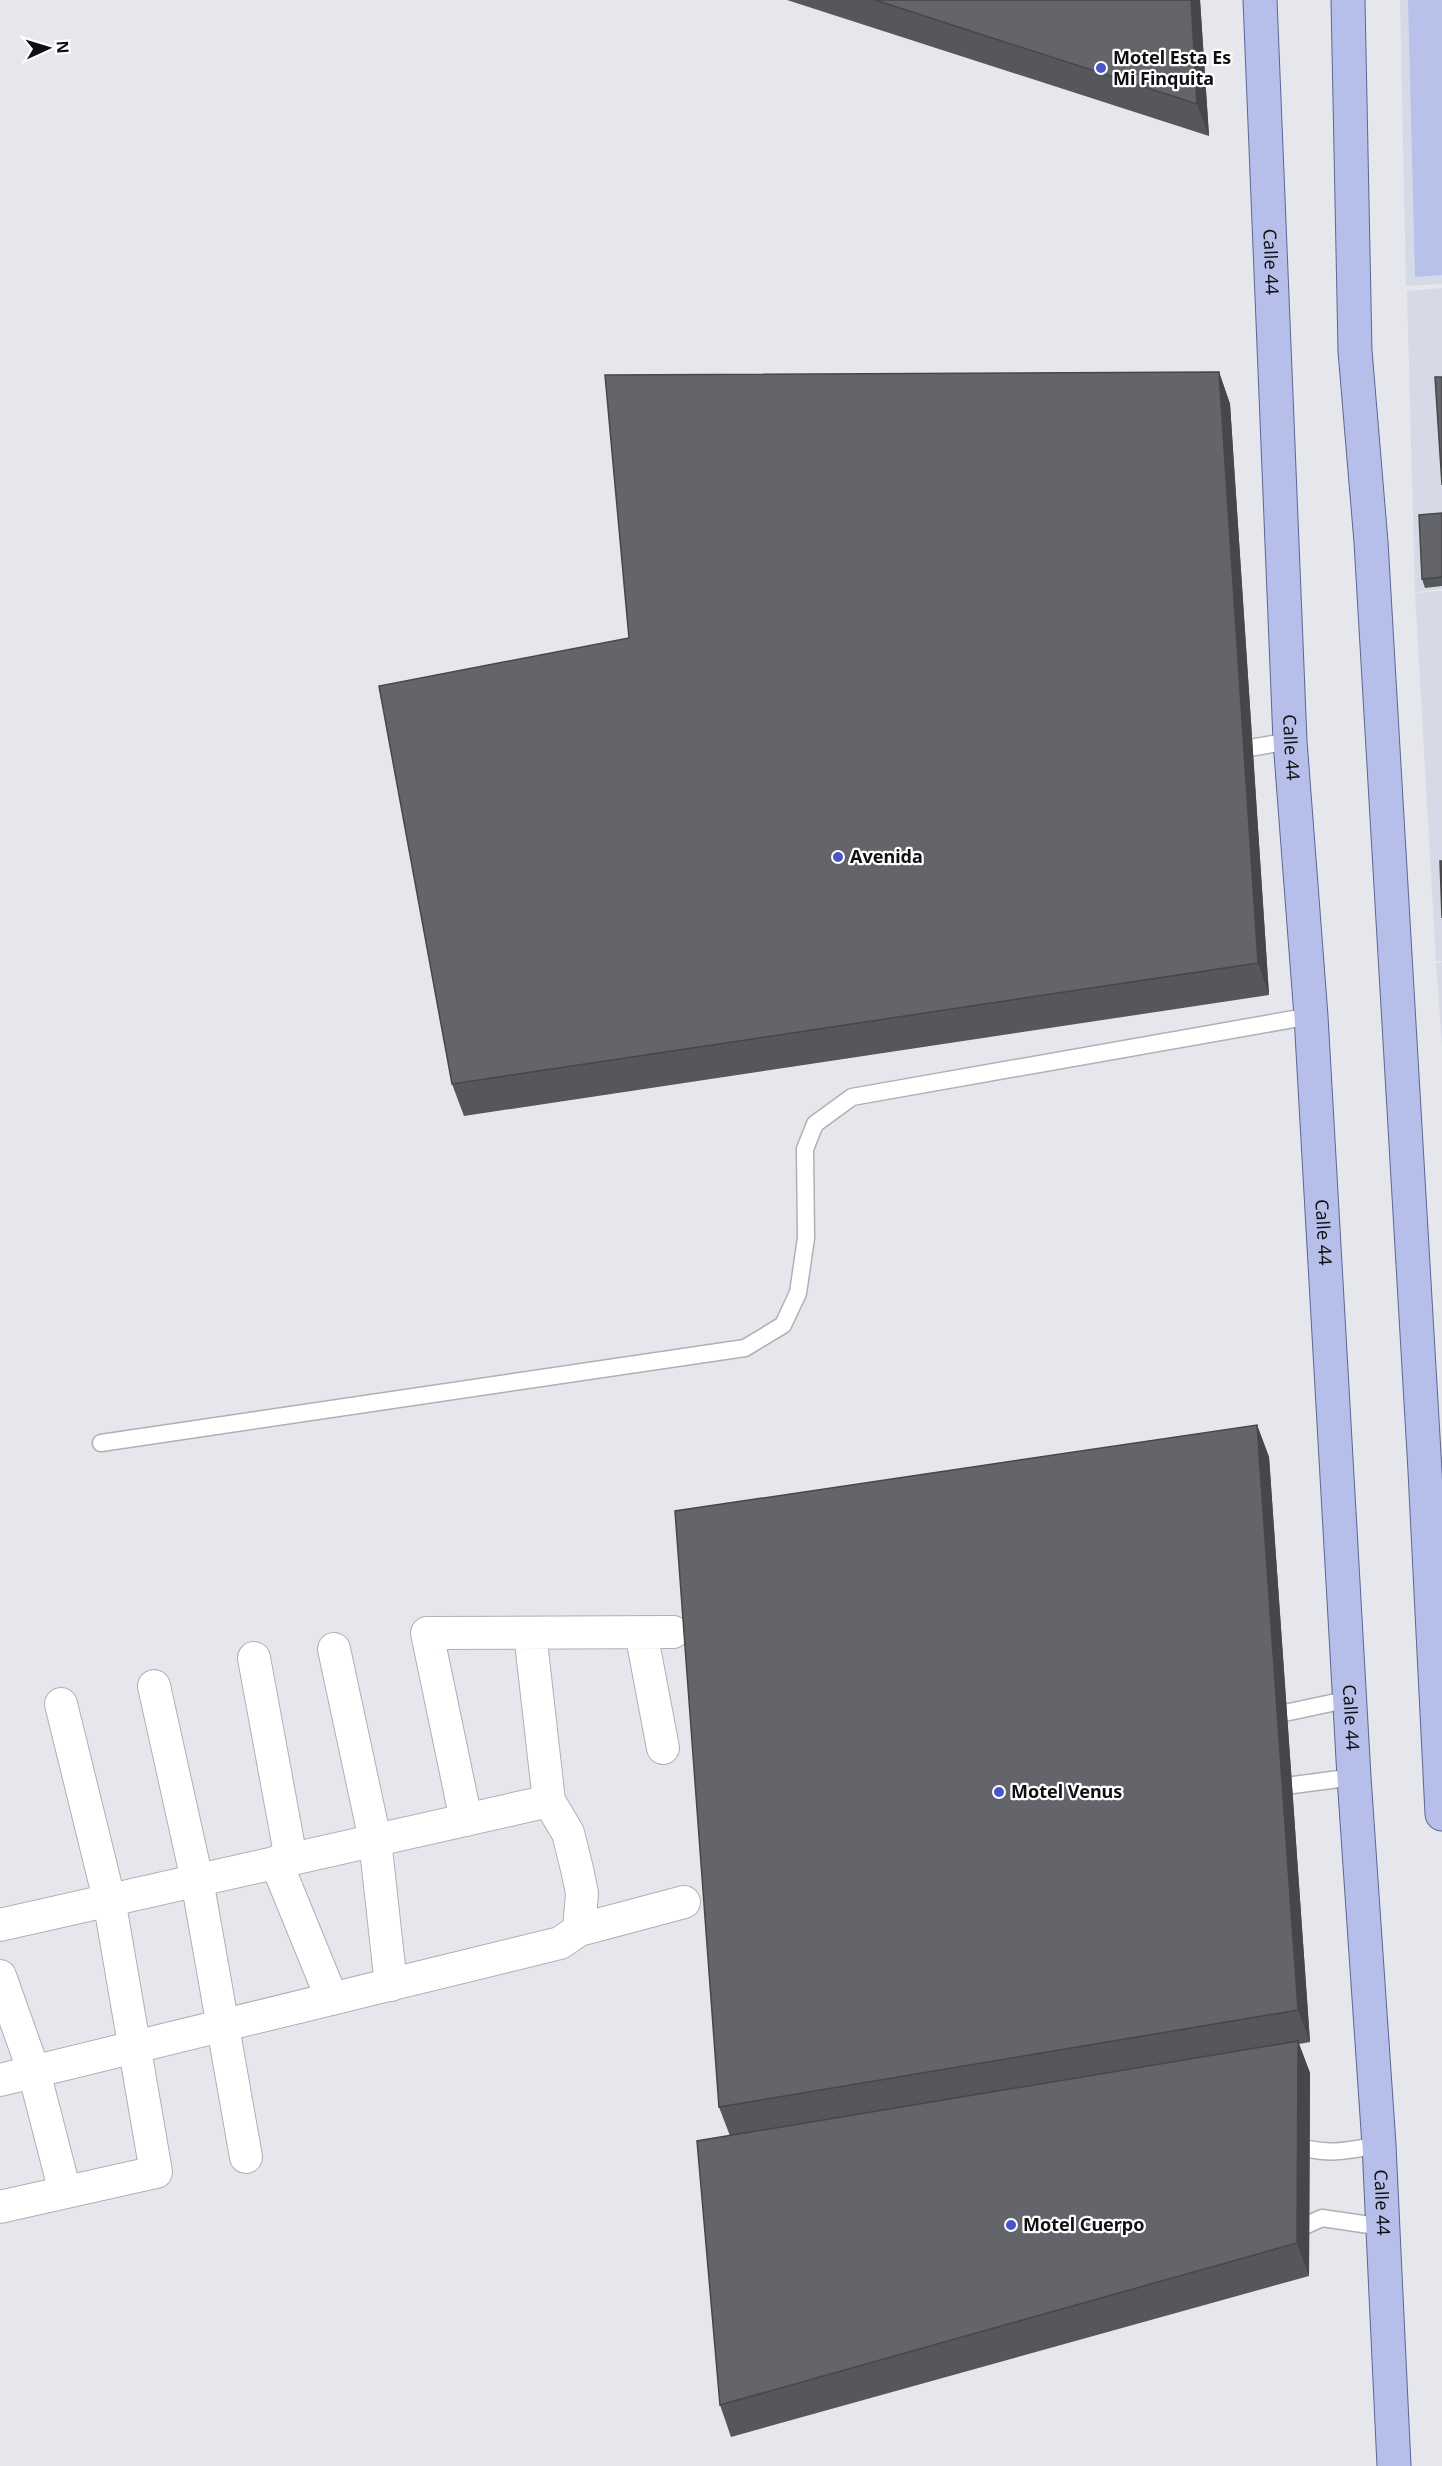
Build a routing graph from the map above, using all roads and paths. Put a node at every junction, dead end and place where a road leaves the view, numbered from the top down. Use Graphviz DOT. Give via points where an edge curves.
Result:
graph roads {
  1 [pos="1260,0"];
  2 [pos="1348,0"];
  3 [pos="1290,741"];
  4 [pos="1220,753"];
  5 [pos="1311,1016"];
  6 [pos="101,1443"];
  7 [pos="1434,1470"];
  8 [pos="641,1632"];
  9 [pos="673,1632"];
  10 [pos="530,1633"];
  11 [pos="334,1649"];
  12 [pos="254,1658"];
  13 [pos="154,1686"];
  14 [pos="1350,1699"];
  15 [pos="61,1704"];
  16 [pos="1249,1721"];
  17 [pos="663,1748"];
  18 [pos="1354,1777"];
  19 [pos="1253,1790"];
  20 [pos="549,1801"];
  21 [pos="1442,1814"];
  22 [pos="466,1820"];
  23 [pos="375,1840"];
  24 [pos="283,1861"];
  25 [pos="197,1880"];
  26 [pos="109,1899"];
  27 [pos="684,1902"];
  28 [pos="0,1925"];
  29 [pos="579,1930"];
  30 [pos="0,1976"];
  31 [pos="391,1985"];
  32 [pos="332,1999"];
  33 [pos="223,2026"];
  34 [pos="134,2047"];
  35 [pos="34,2072"];
  36 [pos="0,2080"];
  37 [pos="1273,2133"];
  38 [pos="1379,2145"];
  39 [pos="246,2157"];
  40 [pos="65,2192"];
  41 [pos="0,2207"];
  42 [pos="1383,2227"];
  43 [pos="1275,2241"];
  44 [pos="1394,2466"];
  1 -- 3 [label="main road, Calle 44"];
  2 -- 7 [label="main road" via="1355,351"];
  3 -- 4 [label="lane"];
  3 -- 5 [label="main road, Calle 44"];
  5 -- 6 [label="lane" via="852,1097 815,1124 805,1149 806,1238 798,1293 783,1325 745,1348"];
  5 -- 14 [label="main road, Calle 44"];
  7 -- 21 [label="main road"];
  8 -- 9 [label="street"];
  8 -- 10 [label="street"];
  8 -- 17 [label="street"];
  10 -- 20 [label="street"];
  10 -- 22 [label="street" via="427,1633"];
  11 -- 23 [label="street"];
  12 -- 24 [label="street"];
  13 -- 25 [label="street"];
  14 -- 16 [label="lane"];
  14 -- 18 [label="main road, Calle 44"];
  15 -- 26 [label="street"];
  18 -- 19 [label="lane"];
  18 -- 38 [label="main road, Calle 44"];
  20 -- 22 [label="street"];
  20 -- 29 [label="street" via="568,1833 577,1869 582,1893"];
  22 -- 23 [label="street"];
  23 -- 24 [label="street"];
  23 -- 31 [label="street"];
  24 -- 25 [label="street"];
  24 -- 32 [label="street"];
  25 -- 26 [label="street"];
  25 -- 33 [label="street"];
  26 -- 28 [label="street"];
  26 -- 34 [label="street"];
  27 -- 29 [label="street"];
  29 -- 31 [label="street" via="560,1943"];
  30 -- 35 [label="street"];
  31 -- 32 [label="street"];
  32 -- 33 [label="street"];
  33 -- 34 [label="street"];
  33 -- 39 [label="street"];
  34 -- 35 [label="street"];
  34 -- 40 [label="street" via="156,2172"];
  35 -- 36 [label="street"];
  35 -- 40 [label="street"];
  37 -- 38 [label="lane" via="1303,2149 1333,2154"];
  38 -- 42 [label="main road, Calle 44"];
  40 -- 41 [label="street"];
  42 -- 43 [label="lane" via="1322,2218"];
  42 -- 44 [label="main road, Calle 44"];
}
